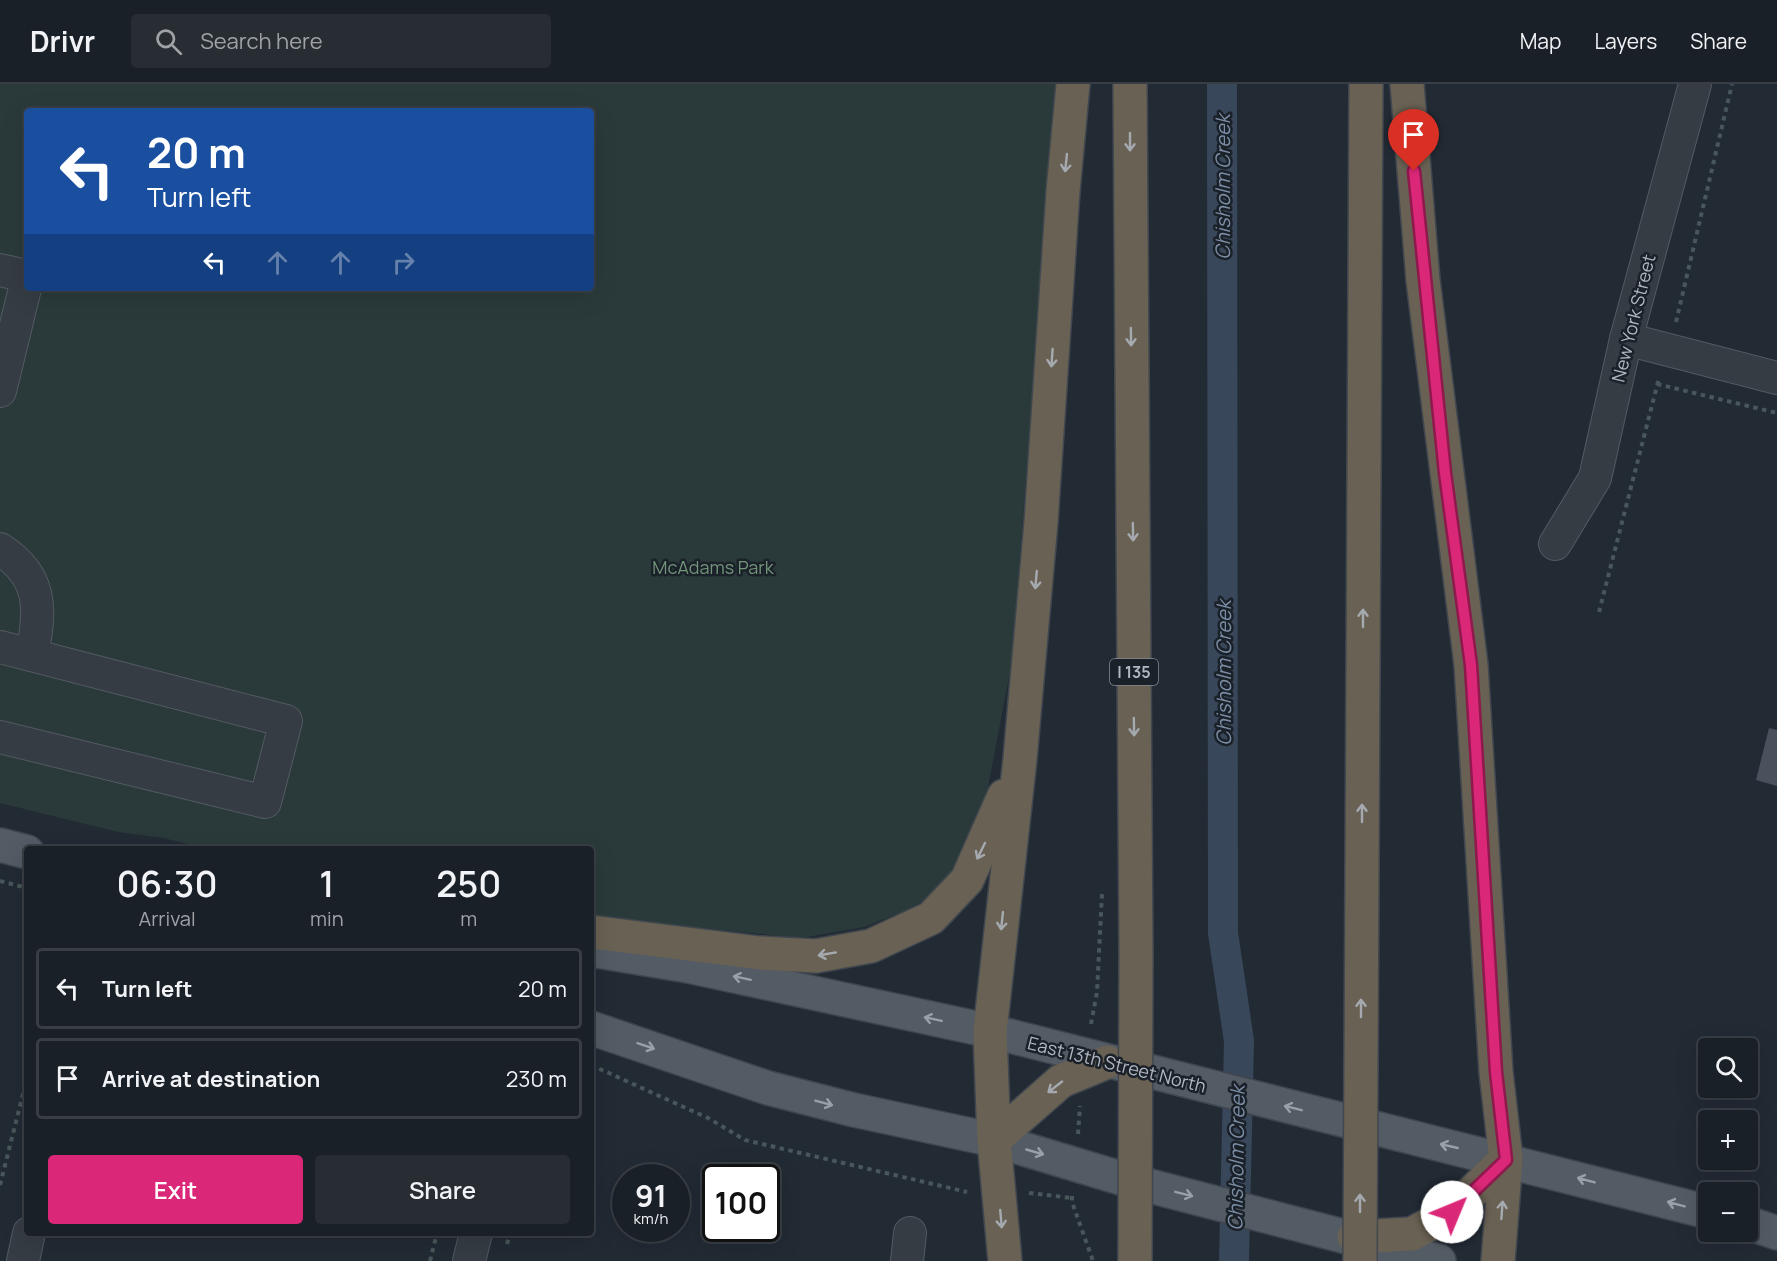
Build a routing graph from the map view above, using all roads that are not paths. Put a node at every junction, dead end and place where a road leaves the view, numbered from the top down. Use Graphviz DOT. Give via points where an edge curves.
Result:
graph roads {
  1 [pos="1073,84"];
  2 [pos="1131,84"];
  3 [pos="1366,84"];
  4 [pos="1407,84"];
  5 [pos="1695,84"];
  6 [pos="0,270"];
  7 [pos="24,277"];
  8 [pos="24,291"];
  9 [pos="1626,339"];
  10 [pos="1777,378"];
  11 [pos="0,391"];
  12 [pos="1555,544"];
  13 [pos="0,549"];
  14 [pos="0,647"];
  15 [pos="32,655"];
  16 [pos="0,736"];
  17 [pos="1020,759"];
  18 [pos="0,845"];
  19 [pos="24,851"];
  20 [pos="594,932"];
  21 [pos="594,950"];
  22 [pos="594,1029"];
  23 [pos="990,1031"];
  24 [pos="1107,1062"];
  25 [pos="994,1140"];
  26 [pos="1506,1160"];
  27 [pos="1698,1209"];
  28 [pos="1758,1226"];
  29 [pos="1777,1233"];
  30 [pos="29,1236"];
  31 [pos="475,1236"];
  32 [pos="1357,1249"];
  33 [pos="23,1261"];
  34 [pos="469,1261"];
  35 [pos="1005,1261"];
  36 [pos="1135,1261"];
  37 [pos="1438,1261"];
  38 [pos="1498,1261"];
  1 -- 17 [label="highway, one-way"];
  2 -- 36 [label="highway, I 135, one-way, bridge"];
  32 -- 3 [label="highway, one-way, bridge"];
  4 -- 26 [label="highway" via="1423,280 1471,665 1496,1072"];
  5 -- 9 [label="street, New York Street"];
  6 -- 7 [label="street"];
  8 -- 11 [label="street"];
  9 -- 10 [label="street"];
  9 -- 12 [label="street, New York Street" via="1594,478"];
  13 -- 15 [label="street" via="18,560 37,592 39,619"];
  14 -- 15 [label="street"];
  15 -- 16 [label="street" via="286,721 265,802"];
  17 -- 20 [label="highway, one-way" via="967,880 931,918 871,946 816,956"];
  17 -- 23 [label="highway, one-way"];
  18 -- 19 [label="main road"];
  23 -- 21 [label="main road, East 13th Street North, one-way" via="688,966"];
  22 -- 25 [label="main road, one-way" via="768,1088"];
  23 -- 24 [label="main road, East 13th Street North"];
  23 -- 25 [label="highway"];
  24 -- 25 [label="highway, one-way" via="1061,1081"];
  26 -- 24 [label="main road, East 13th Street North, one-way"];
  25 -- 32 [label="main road, one-way"];
  25 -- 35 [label="highway, one-way"];
  27 -- 26 [label="main road, East 13th Street North, one-way"];
  26 -- 32 [label="highway" via="1452,1212 1412,1234"];
  38 -- 26 [label="highway, one-way"];
  28 -- 29 [label="main road"];
  30 -- 33 [label="street"];
  31 -- 34 [label="street"];
  32 -- 37 [label="main road"];
}
